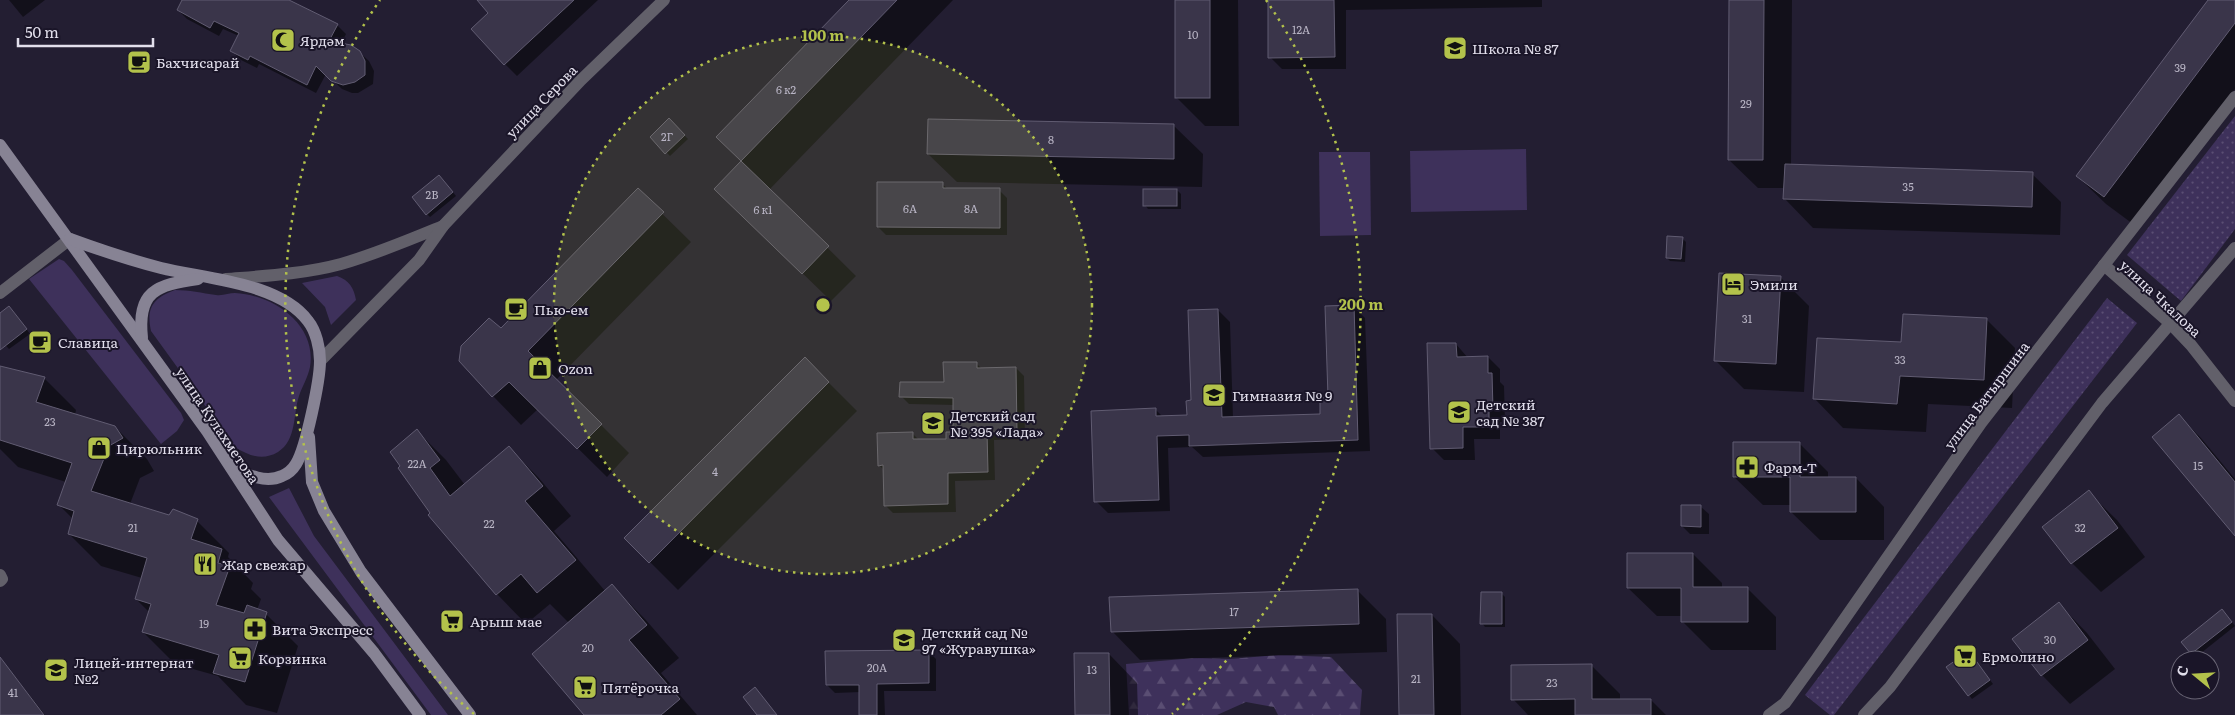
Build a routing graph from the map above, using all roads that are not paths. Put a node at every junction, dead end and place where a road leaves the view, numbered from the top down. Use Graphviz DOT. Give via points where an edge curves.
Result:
graph roads {
  1 [pos="664,0"];
  2 [pos="2235,97"];
  3 [pos="0,145"];
  4 [pos="443,226"];
  5 [pos="70,239"];
  6 [pos="2235,248"];
  7 [pos="2104,264"];
  8 [pos="208,278"];
  9 [pos="224,280"];
  10 [pos="0,293"];
  11 [pos="2170,324"];
  12 [pos="142,341"];
  13 [pos="320,361"];
  14 [pos="2235,401"];
  15 [pos="308,430"];
  16 [pos="231,467"];
  17 [pos="420,715"];
  18 [pos="470,715"];
  19 [pos="1769,715"];
  20 [pos="1864,715"];
  1 -- 4 [label="street, улица Серова" via="581,80"];
  2 -- 7 [label="street, улица Батыршина"];
  3 -- 5 [label="main road, улица Кулахметова"];
  4 -- 9 [label="street, улица Серова" via="340,264"];
  4 -- 13 [label="street, улица Серова" via="419,260"];
  5 -- 8 [label="main road" via="162,268"];
  5 -- 10 [label="street"];
  5 -- 12 [label="main road, улица Кулахметова"];
  6 -- 11 [label="street"];
  7 -- 11 [label="street, улица Чкалова"];
  7 -- 19 [label="street, улица Батыршина" via="1982,423 1785,703"];
  8 -- 9 [label="main road"];
  8 -- 12 [label="main road" via="174,283 158,289 145,301 140,318"];
  9 -- 13 [label="main road" via="286,301 308,321 318,341"];
  11 -- 14 [label="street, улица Чкалова" via="2191,345"];
  11 -- 20 [label="street" via="2102,403 1890,687"];
  12 -- 16 [label="main road, улица Кулахметова"];
  13 -- 15 [label="main road"];
  15 -- 16 [label="main road" via="296,464 280,477 253,477"];
  15 -- 18 [label="main road" via="312,482 324,511 361,572"];
  16 -- 17 [label="main road, улица Кулахметова" via="278,540 374,653"];
}
